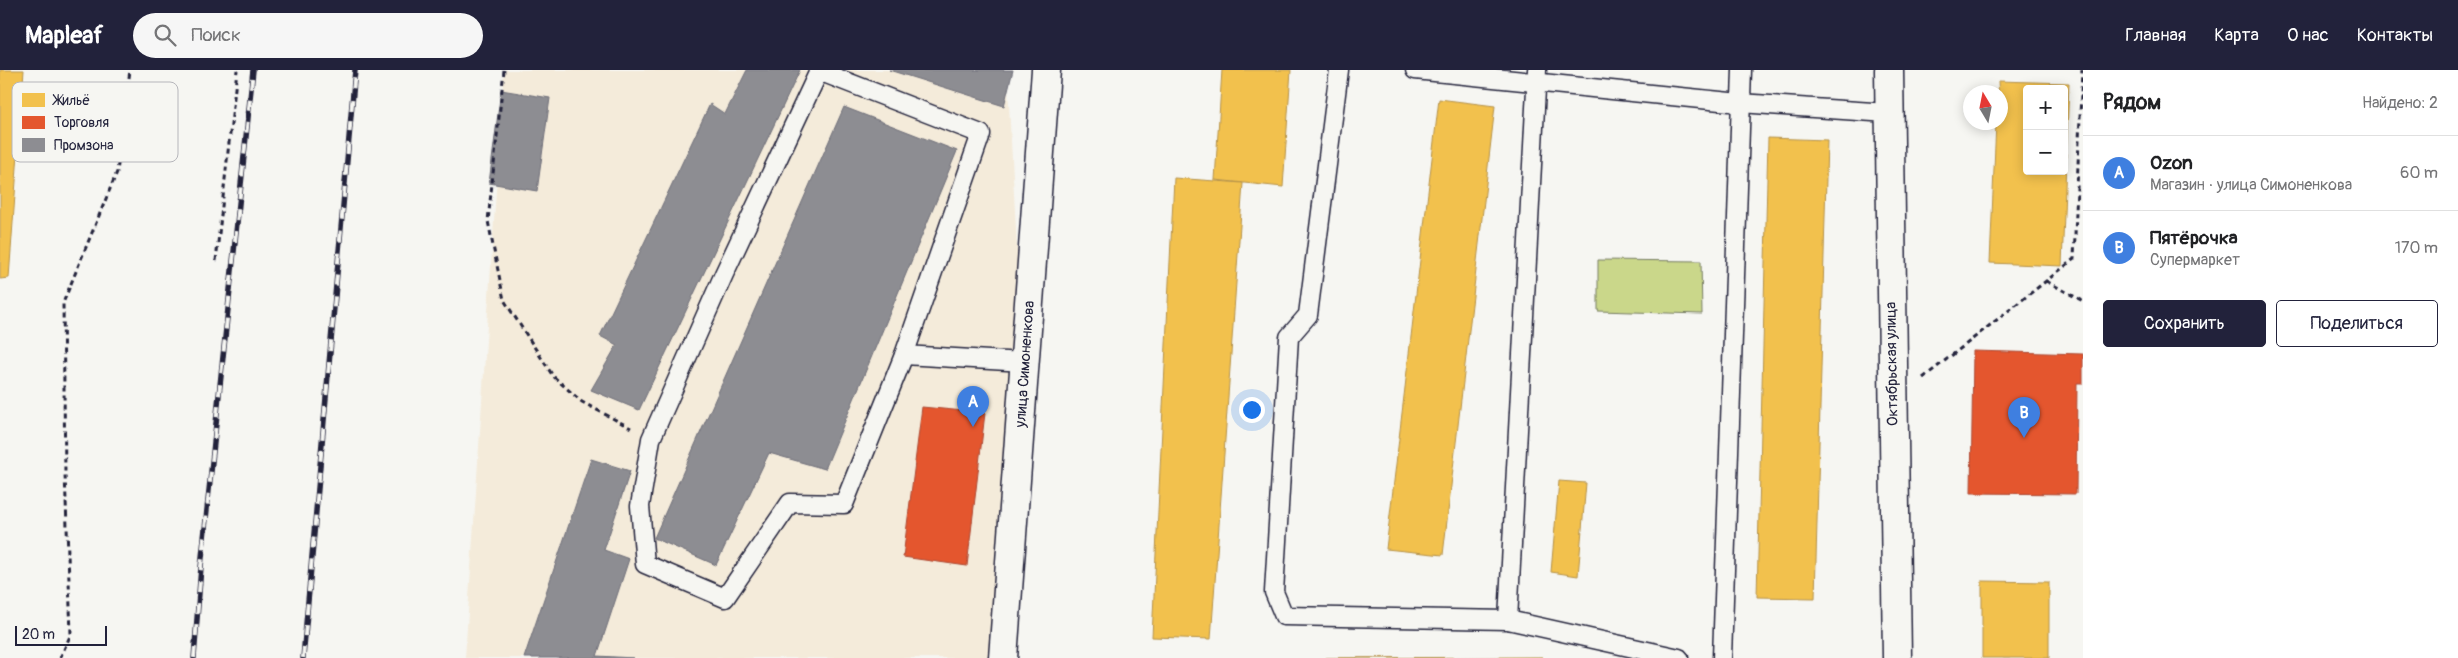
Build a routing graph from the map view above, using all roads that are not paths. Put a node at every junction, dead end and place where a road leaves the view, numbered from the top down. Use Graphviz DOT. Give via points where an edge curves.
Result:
graph roads {
  1 [pos="1046,70"];
  2 [pos="1339,70"];
  3 [pos="1415,70"];
  4 [pos="1742,70"];
  5 [pos="1889,70"];
  6 [pos="1536,76"];
  7 [pos="1740,103"];
  8 [pos="1888,113"];
  9 [pos="904,355"];
  10 [pos="1025,362"];
  11 [pos="1508,620"];
  12 [pos="1003,658"];
  13 [pos="1678,658"];
  14 [pos="1722,658"];
  15 [pos="1897,658"];
  1 -- 10 [label="street, улица Симоненкова"];
  2 -- 11 [label="lane" via="1308,316 1289,337 1274,592 1284,616"];
  3 -- 6 [label="lane"];
  4 -- 7 [label="lane"];
  5 -- 8 [label="street, Октябрьская улица"];
  6 -- 7 [label="lane"];
  6 -- 11 [label="lane"];
  7 -- 8 [label="lane"];
  7 -- 14 [label="lane"];
  8 -- 15 [label="street, Октябрьская улица"];
  9 -- 9 [label="lane" via="844,504 790,503 725,598 645,564 640,506 651,439 819,71 981,134"];
  9 -- 10 [label="lane"];
  10 -- 12 [label="street, улица Симоненкова"];
  11 -- 13 [label="lane"];
}
